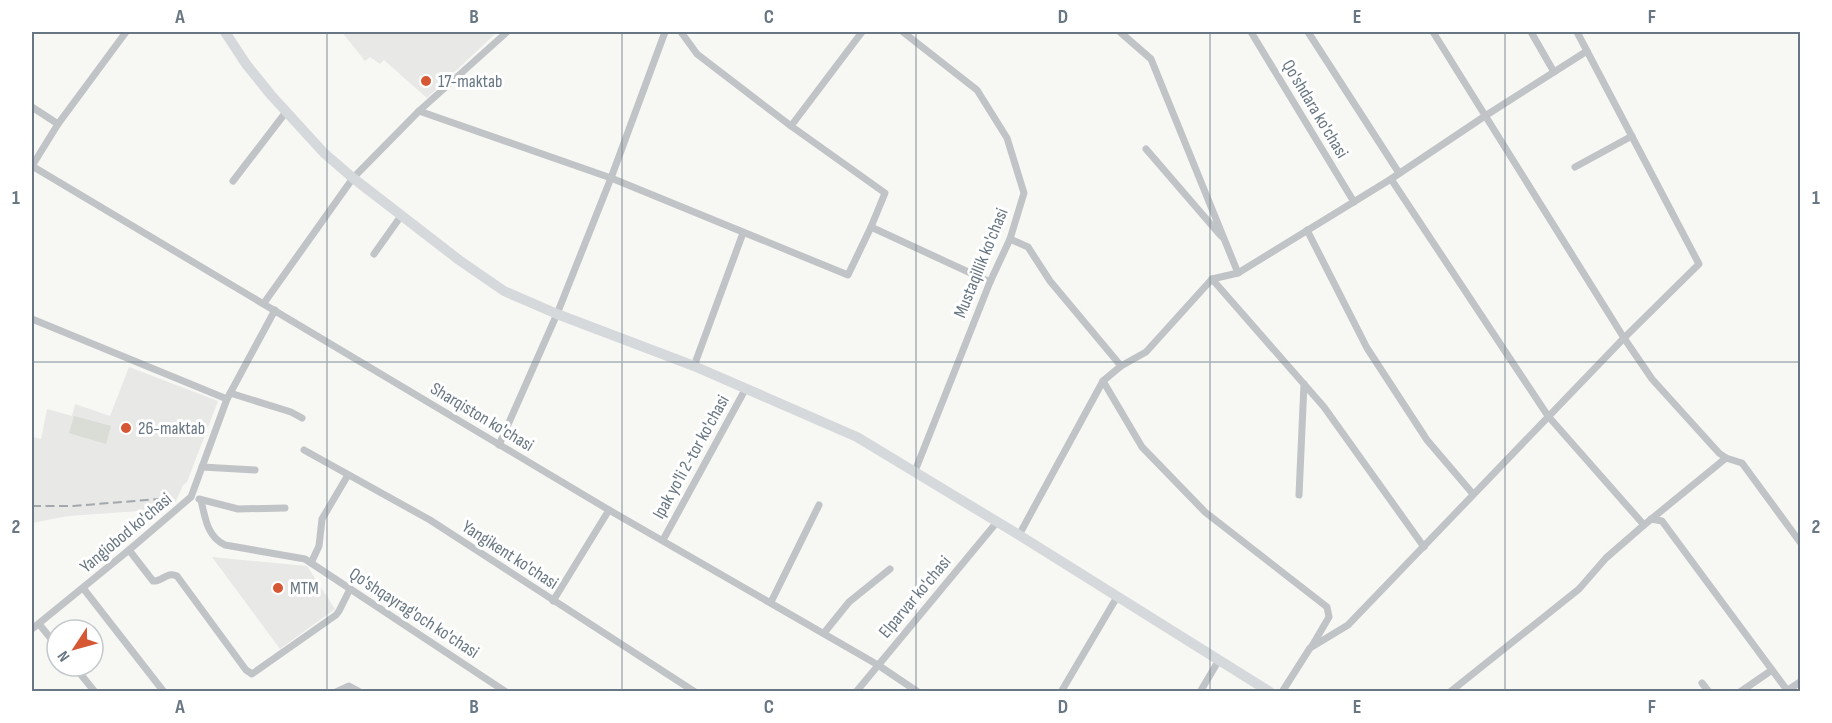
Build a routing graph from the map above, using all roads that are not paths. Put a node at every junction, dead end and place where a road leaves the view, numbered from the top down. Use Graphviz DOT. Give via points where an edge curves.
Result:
graph roads {
  1 [pos="126,32"];
  2 [pos="225,32"];
  3 [pos="507,32"];
  4 [pos="665,32"];
  5 [pos="681,32"];
  6 [pos="862,32"];
  7 [pos="903,32"];
  8 [pos="1120,32"];
  9 [pos="1251,32"];
  10 [pos="1308,32"];
  11 [pos="1433,32"];
  12 [pos="1531,32"];
  13 [pos="1577,32"];
  14 [pos="1587,51"];
  15 [pos="1554,72"];
  16 [pos="32,106"];
  17 [pos="419,111"];
  18 [pos="285,112"];
  19 [pos="1485,116"];
  20 [pos="58,124"];
  21 [pos="791,126"];
  22 [pos="1632,136"];
  23 [pos="1146,149"];
  24 [pos="32,166"];
  25 [pos="1575,167"];
  26 [pos="1399,173"];
  27 [pos="353,178"];
  28 [pos="611,178"];
  29 [pos="1391,179"];
  30 [pos="233,181"];
  31 [pos="1354,202"];
  32 [pos="401,216"];
  33 [pos="870,227"];
  34 [pos="1307,230"];
  35 [pos="743,233"];
  36 [pos="1010,239"];
  37 [pos="1225,240"];
  38 [pos="374,254"];
  39 [pos="1238,273"];
  40 [pos="1212,279"];
  41 [pos="990,282"];
  42 [pos="264,303"];
  43 [pos="275,310"];
  44 [pos="557,314"];
  45 [pos="32,319"];
  46 [pos="1624,338"];
  47 [pos="694,366"];
  48 [pos="1121,366"];
  49 [pos="1103,381"];
  50 [pos="1304,384"];
  51 [pos="746,388"];
  52 [pos="229,396"];
  53 [pos="1548,416"];
  54 [pos="302,418"];
  55 [pos="499,445"];
  56 [pos="304,450"];
  57 [pos="1726,458"];
  58 [pos="202,467"];
  59 [pos="255,470"];
  60 [pos="915,471"];
  61 [pos="348,475"];
  62 [pos="1473,494"];
  63 [pos="1299,495"];
  64 [pos="191,497"];
  65 [pos="201,500"];
  66 [pos="819,505"];
  67 [pos="285,508"];
  68 [pos="609,510"];
  69 [pos="1651,519"];
  70 [pos="997,522"];
  71 [pos="1644,525"];
  72 [pos="1019,535"];
  73 [pos="663,540"];
  74 [pos="1800,542"];
  75 [pos="1424,547"];
  76 [pos="129,550"];
  77 [pos="308,561"];
  78 [pos="890,569"];
  79 [pos="83,588"];
  80 [pos="350,589"];
  81 [pos="1117,597"];
  82 [pos="552,601"];
  83 [pos="771,602"];
  84 [pos="39,624"];
  85 [pos="32,629"];
  86 [pos="45,631"];
  87 [pos="824,633"];
  88 [pos="1310,648"];
  89 [pos="1219,660"];
  90 [pos="879,664"];
  91 [pos="1772,670"];
  92 [pos="84,678"];
  93 [pos="1800,682"];
  94 [pos="1702,683"];
  95 [pos="1786,691"];
  96 [pos="95,692"];
  97 [pos="164,692"];
  98 [pos="336,692"];
  99 [pos="360,692"];
  100 [pos="506,692"];
  101 [pos="695,692"];
  102 [pos="856,692"];
  103 [pos="918,692"];
  104 [pos="1061,692"];
  105 [pos="1200,692"];
  106 [pos="1270,692"];
  107 [pos="1282,692"];
  108 [pos="1450,692"];
  109 [pos="1709,692"];
  110 [pos="1740,692"];
  1 -- 20 [label="street"];
  2 -- 18 [label="main road"];
  3 -- 17 [label="street"];
  4 -- 28 [label="street"];
  5 -- 21 [label="street" via="697,54"];
  6 -- 21 [label="street"];
  7 -- 36 [label="street, Mustaqillik ko'chasi" via="977,90 1007,138 1024,193"];
  8 -- 37 [label="street" via="1151,59"];
  9 -- 31 [label="street, Qo'shdara ko'chasi"];
  10 -- 26 [label="street"];
  11 -- 19 [label="street"];
  12 -- 15 [label="street"];
  13 -- 14 [label="street"];
  14 -- 15 [label="street"];
  14 -- 22 [label="street"];
  15 -- 19 [label="street"];
  16 -- 20 [label="street"];
  17 -- 27 [label="street"];
  17 -- 28 [label="street"];
  18 -- 27 [label="main road"];
  18 -- 30 [label="street"];
  19 -- 26 [label="street"];
  19 -- 46 [label="street"];
  20 -- 24 [label="street"];
  21 -- 33 [label="street" via="885,193"];
  22 -- 25 [label="street"];
  22 -- 46 [label="street" via="1699,264"];
  23 -- 37 [label="street"];
  24 -- 42 [label="street, Sharqiston ko'chasi"];
  26 -- 29 [label="street"];
  27 -- 32 [label="main road"];
  27 -- 42 [label="street"];
  28 -- 35 [label="street"];
  28 -- 44 [label="street"];
  29 -- 31 [label="street"];
  29 -- 53 [label="street"];
  31 -- 34 [label="street"];
  32 -- 38 [label="street"];
  32 -- 44 [label="main road" via="504,291"];
  33 -- 35 [label="street" via="848,275"];
  33 -- 41 [label="street"];
  34 -- 39 [label="street"];
  34 -- 62 [label="street" via="1367,348 1427,440"];
  35 -- 47 [label="street"];
  36 -- 41 [label="street, Mustaqillik ko'chasi"];
  36 -- 48 [label="street" via="1028,247 1050,281"];
  37 -- 39 [label="street"];
  39 -- 40 [label="street"];
  40 -- 48 [label="street" via="1146,352"];
  40 -- 50 [label="street"];
  41 -- 60 [label="street, Mustaqillik ko'chasi"];
  42 -- 43 [label="street, Sharqiston ko'chasi"];
  43 -- 52 [label="street, Yangiobod ko'chasi"];
  43 -- 55 [label="street, Sharqiston ko'chasi"];
  44 -- 47 [label="main road"];
  44 -- 55 [label="street"];
  45 -- 52 [label="street"];
  46 -- 53 [label="street"];
  46 -- 57 [label="street" via="1652,379"];
  47 -- 51 [label="main road"];
  48 -- 49 [label="street"];
  49 -- 72 [label="street"];
  49 -- 88 [label="street" via="1142,447 1205,512 1327,607 1329,617"];
  50 -- 63 [label="street"];
  50 -- 75 [label="street"];
  51 -- 60 [label="main road" via="857,437"];
  51 -- 73 [label="street, Ipak yo'li 2-tor ko'chasi"];
  52 -- 54 [label="street"];
  52 -- 58 [label="street, Yangiobod ko'chasi"];
  53 -- 62 [label="street"];
  53 -- 71 [label="street"];
  55 -- 68 [label="street, Sharqiston ko'chasi"];
  56 -- 61 [label="street, Yangikent ko'chasi"];
  57 -- 69 [label="street"];
  57 -- 74 [label="street" via="1742,463"];
  58 -- 59 [label="street"];
  58 -- 64 [label="street, Yangiobod ko'chasi"];
  60 -- 70 [label="main road"];
  61 -- 77 [label="street" via="322,519 319,546"];
  61 -- 82 [label="street, Yangikent ko'chasi" via="430,520"];
  62 -- 75 [label="street"];
  64 -- 65 [label="street"];
  64 -- 76 [label="street, Yangiobod ko'chasi"];
  65 -- 67 [label="street" via="238,509"];
  65 -- 77 [label="street" via="207,525 219,543"];
  66 -- 83 [label="street"];
  68 -- 73 [label="street, Sharqiston ko'chasi"];
  68 -- 82 [label="street"];
  69 -- 71 [label="street"];
  69 -- 91 [label="street" via="1662,521"];
  70 -- 72 [label="main road"];
  70 -- 90 [label="street, Elparvar ko'chasi"];
  71 -- 108 [label="street" via="1606,558 1580,589"];
  72 -- 81 [label="main road"];
  73 -- 83 [label="street, Sharqiston ko'chasi"];
  75 -- 88 [label="street" via="1348,626"];
  76 -- 79 [label="street, Yangiobod ko'chasi"];
  76 -- 80 [label="street" via="153,581 177,576 252,674 336,615"];
  77 -- 80 [label="street, Qo'shqayrag'och ko'chasi"];
  78 -- 87 [label="street" via="849,602"];
  79 -- 84 [label="street, Yangiobod ko'chasi"];
  79 -- 97 [label="street"];
  80 -- 100 [label="street, Qo'shqayrag'och ko'chasi"];
  81 -- 89 [label="main road"];
  81 -- 104 [label="street"];
  82 -- 101 [label="street, Yangikent ko'chasi"];
  83 -- 87 [label="street, Sharqiston ko'chasi"];
  84 -- 85 [label="street, Yangiobod ko'chasi"];
  84 -- 86 [label="street"];
  87 -- 90 [label="street, Sharqiston ko'chasi"];
  88 -- 107 [label="street"];
  89 -- 105 [label="street"];
  89 -- 106 [label="main road"];
  90 -- 102 [label="street, Elparvar ko'chasi"];
  90 -- 103 [label="street, Sharqiston ko'chasi"];
  91 -- 95 [label="street"];
  91 -- 110 [label="street"];
  92 -- 96 [label="street"];
  93 -- 95 [label="street"];
  94 -- 109 [label="street"];
  98 -- 99 [label="street" via="349,686"];
}
